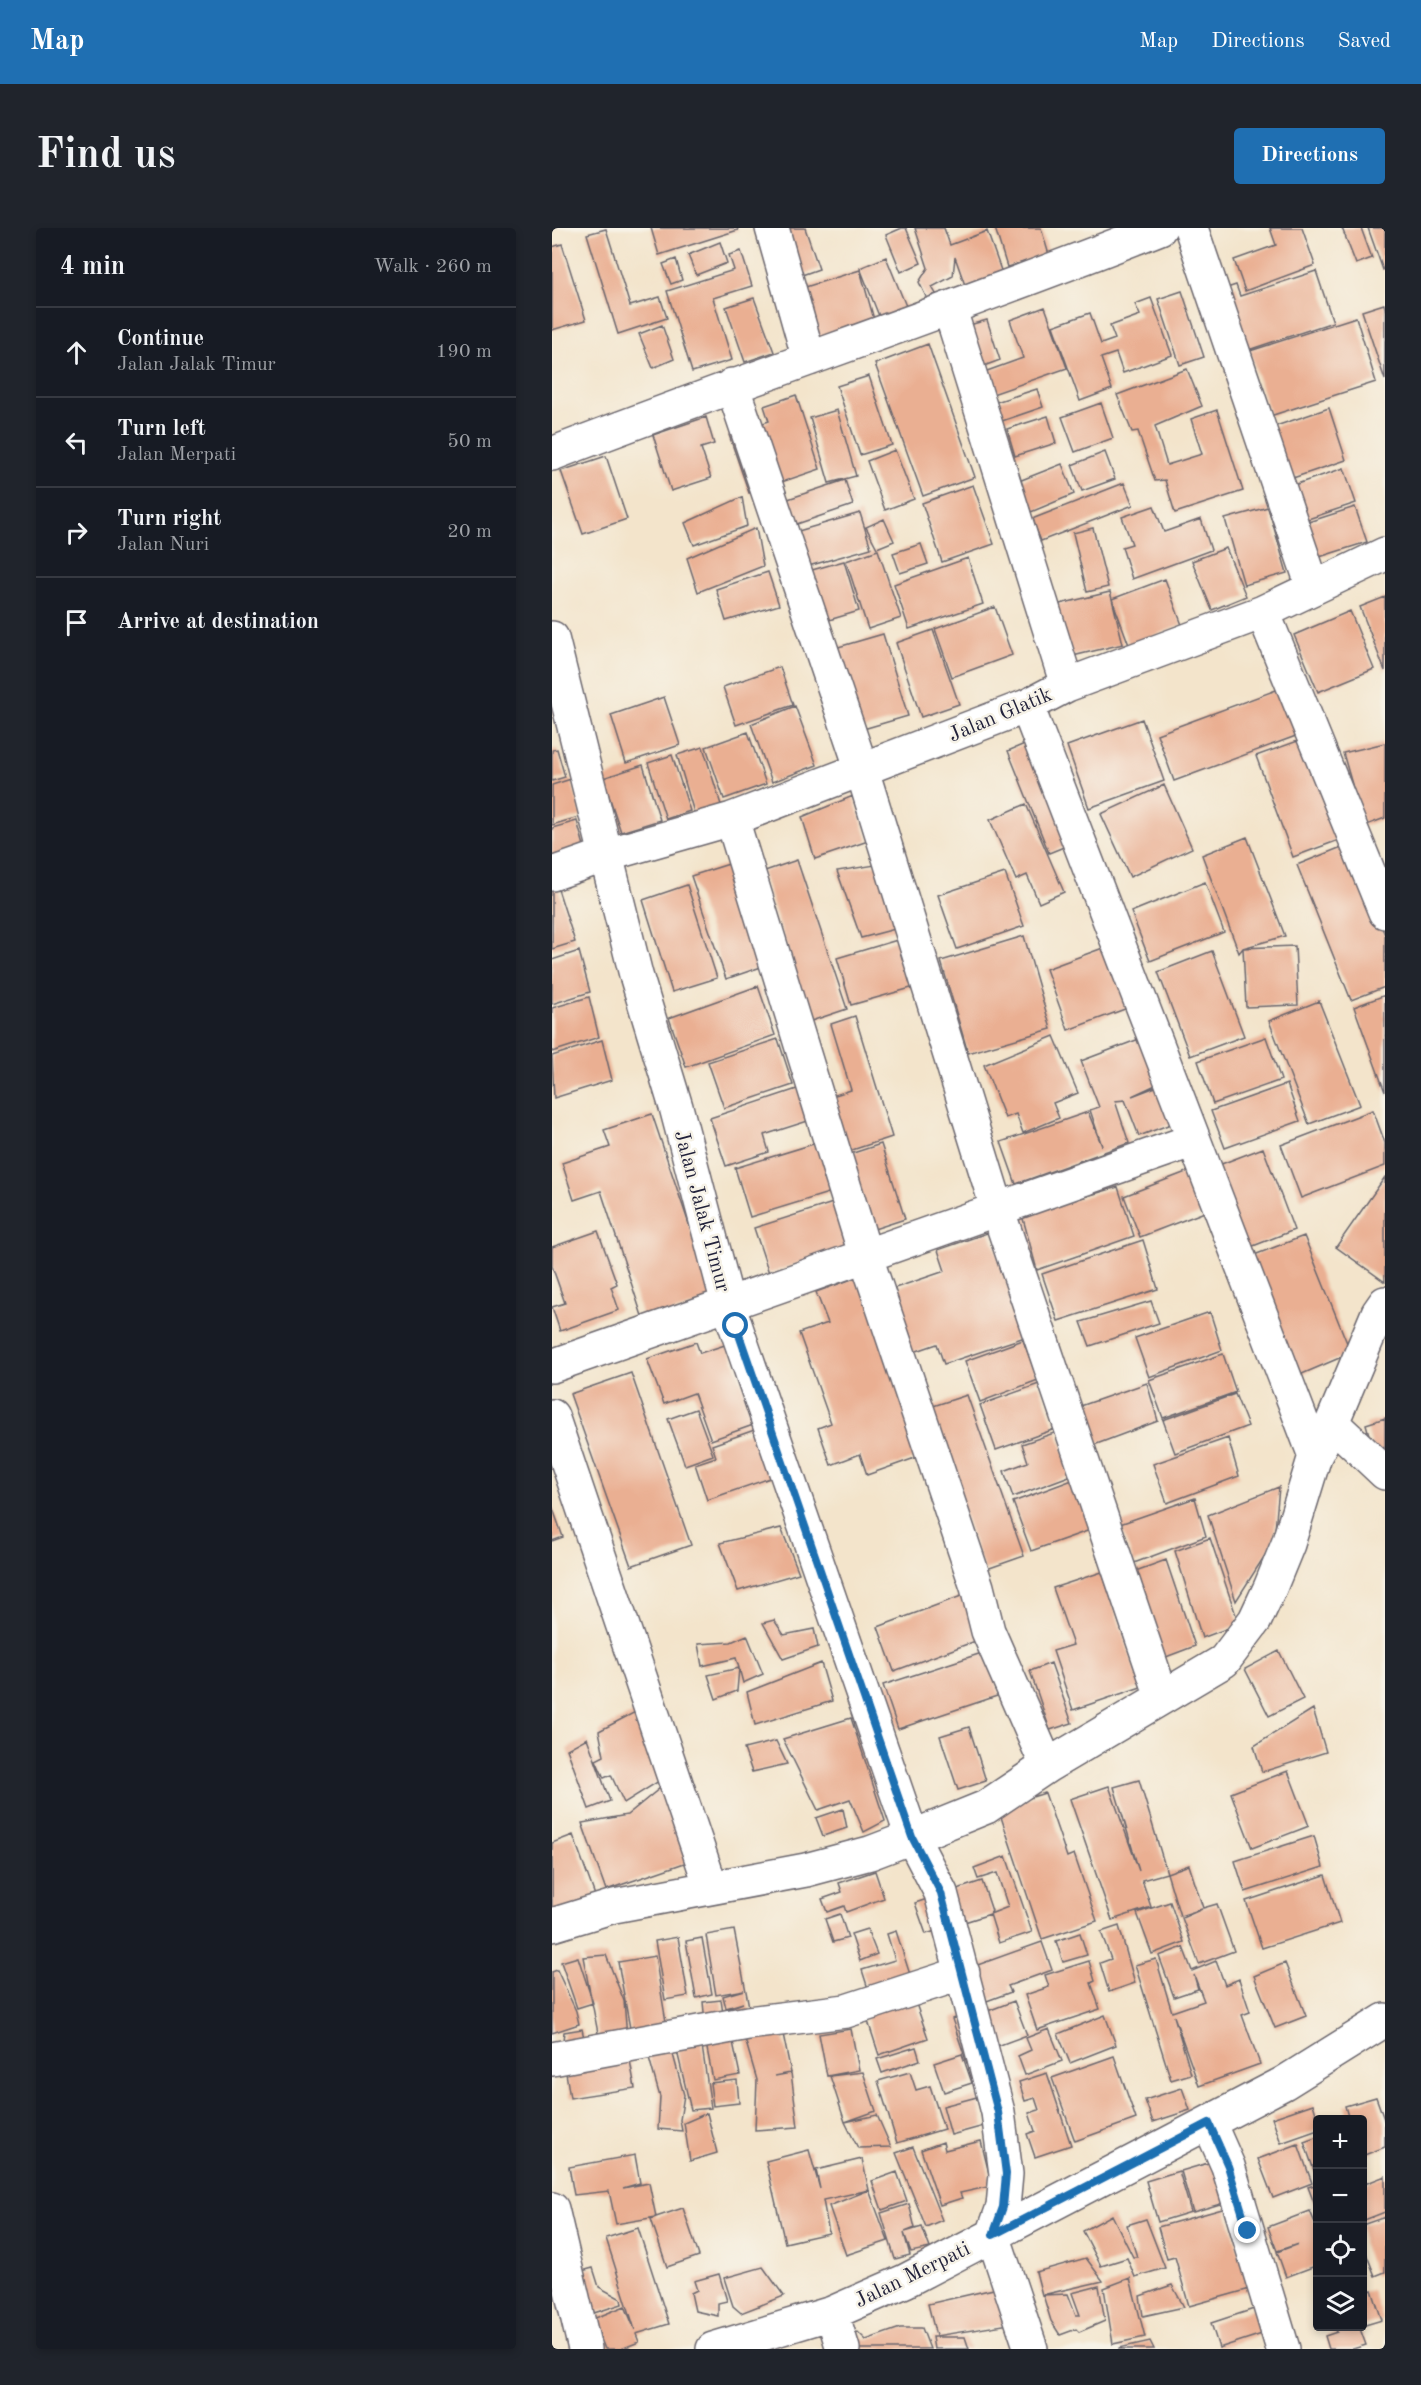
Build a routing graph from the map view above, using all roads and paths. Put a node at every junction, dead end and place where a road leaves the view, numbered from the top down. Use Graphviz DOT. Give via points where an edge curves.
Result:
graph roads {
  1 [pos="772,228"];
  2 [pos="1191,228"];
  3 [pos="1156,229"];
  4 [pos="950,310"];
  5 [pos="809,359"];
  6 [pos="732,385"];
  7 [pos="552,454"];
  8 [pos="1385,554"];
  9 [pos="1313,587"];
  10 [pos="1263,612"];
  11 [pos="552,638"];
  12 [pos="1067,685"];
  13 [pos="1027,706"];
  14 [pos="862,770"];
  15 [pos="732,819"];
  16 [pos="606,855"];
  17 [pos="552,874"];
  18 [pos="1385,912"];
  19 [pos="1194,1140"];
  20 [pos="998,1211"];
  21 [pos="866,1257"];
  22 [pos="1385,1303"];
  23 [pos="728,1304"];
  24 [pos="552,1366"];
  25 [pos="552,1416"];
  26 [pos="1332,1423"];
  27 [pos="1315,1456"];
  28 [pos="1385,1473"];
  29 [pos="1162,1697"];
  30 [pos="1047,1766"];
  31 [pos="912,1837"];
  32 [pos="711,1887"];
  33 [pos="552,1925"];
  34 [pos="963,1973"];
  35 [pos="1385,2020"];
  36 [pos="552,2059"];
  37 [pos="1209,2123"];
  38 [pos="552,2209"];
  39 [pos="993,2235"];
  40 [pos="832,2313"];
  41 [pos="585,2349"];
  42 [pos="713,2349"];
  43 [pos="843,2349"];
  44 [pos="1031,2349"];
  45 [pos="1283,2349"];
  1 -- 5 [label="street"];
  2 -- 9 [label="street"];
  3 -- 4 [label="street"];
  4 -- 5 [label="street"];
  4 -- 12 [label="street"];
  5 -- 6 [label="street"];
  6 -- 7 [label="street"];
  6 -- 14 [label="street"];
  8 -- 9 [label="street, Jalan Glatik"];
  9 -- 10 [label="street, Jalan Glatik"];
  10 -- 12 [label="street, Jalan Glatik"];
  10 -- 18 [label="street"];
  11 -- 16 [label="street, Jalan Jalak Timur"];
  12 -- 13 [label="street, Jalan Glatik"];
  13 -- 14 [label="street, Jalan Glatik"];
  13 -- 19 [label="street"];
  14 -- 15 [label="street, Jalan Glatik"];
  14 -- 20 [label="street"];
  15 -- 16 [label="street, Jalan Glatik"];
  15 -- 21 [label="street"];
  16 -- 17 [label="street"];
  16 -- 23 [label="street, Jalan Jalak Timur"];
  19 -- 20 [label="street"];
  19 -- 27 [label="street"];
  20 -- 21 [label="street"];
  20 -- 29 [label="street"];
  21 -- 23 [label="street"];
  21 -- 30 [label="street" via="977,1587 988,1631"];
  22 -- 26 [label="street"];
  23 -- 24 [label="street"];
  23 -- 31 [label="street, Jalan Jalak Timur"];
  25 -- 32 [label="street"];
  26 -- 27 [label="street"];
  26 -- 28 [label="street"];
  27 -- 29 [label="street" via="1288,1544 1243,1639 1224,1661"];
  29 -- 30 [label="street"];
  30 -- 31 [label="street" via="986,1807"];
  31 -- 32 [label="street" via="806,1870"];
  31 -- 34 [label="street, Jalan Jalak Timur" via="941,1893"];
  32 -- 33 [label="street" via="614,1906"];
  34 -- 36 [label="street" via="846,2011 748,2023"];
  34 -- 39 [label="street, Jalan Jalak Timur" via="998,2112 1006,2174 1003,2207"];
  35 -- 37 [label="street, Jalan Merpati" via="1284,2083"];
  37 -- 39 [label="street, Jalan Merpati"];
  37 -- 45 [label="street" via="1228,2166"];
  38 -- 41 [label="street"];
  39 -- 40 [label="street, Jalan Merpati" via="905,2281"];
  39 -- 44 [label="street"];
  40 -- 42 [label="street, Jalan Merpati"];
  40 -- 43 [label="street"];
}
